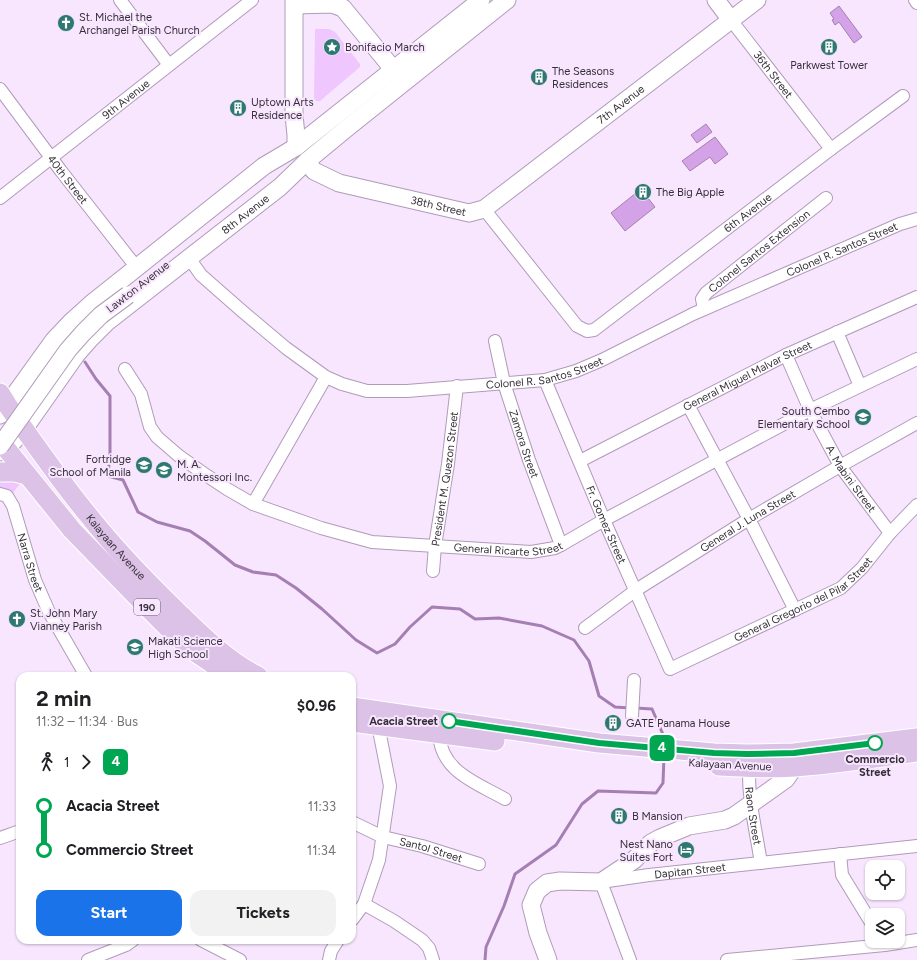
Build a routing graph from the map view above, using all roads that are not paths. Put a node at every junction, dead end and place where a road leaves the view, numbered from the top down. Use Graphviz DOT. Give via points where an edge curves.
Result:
graph roads {
  1 [pos="120,0"];
  2 [pos="252,0"];
  3 [pos="481,0"];
  4 [pos="507,0"];
  5 [pos="716,0"];
  6 [pos="757,0"];
  7 [pos="915,0"];
  8 [pos="295,2"];
  9 [pos="917,4"];
  10 [pos="732,20"];
  11 [pos="170,65"];
  12 [pos="393,69"];
  13 [pos="0,89"];
  14 [pos="903,96"];
  15 [pos="296,147"];
  16 [pos="831,149"];
  17 [pos="51,158"];
  18 [pos="307,161"];
  19 [pos="0,198"];
  20 [pos="826,198"];
  21 [pos="484,209"];
  22 [pos="916,220"];
  23 [pos="189,258"];
  24 [pos="137,268"];
  25 [pos="126,292"];
  26 [pos="917,296"];
  27 [pos="704,309"];
  28 [pos="837,332"];
  29 [pos="495,341"];
  30 [pos="786,355"];
  31 [pos="917,358"];
  32 [pos="125,369"];
  33 [pos="326,377"];
  34 [pos="28,378"];
  35 [pos="545,380"];
  36 [pos="504,383"];
  37 [pos="457,386"];
  38 [pos="860,386"];
  39 [pos="50,393"];
  40 [pos="3,405"];
  41 [pos="688,405"];
  42 [pos="810,410"];
  43 [pos="917,423"];
  44 [pos="24,429"];
  45 [pos="0,431"];
  46 [pos="2,447"];
  47 [pos="580,461"];
  48 [pos="717,461"];
  49 [pos="840,466"];
  50 [pos="0,472"];
  51 [pos="27,475"];
  52 [pos="0,494"];
  53 [pos="253,504"];
  54 [pos="917,505"];
  55 [pos="749,519"];
  56 [pos="92,520"];
  57 [pos="604,520"];
  58 [pos="890,533"];
  59 [pos="76,534"];
  60 [pos="435,546"];
  61 [pos="561,546"];
  62 [pos="433,571"];
  63 [pos="636,590"];
  64 [pos="795,610"];
  65 [pos="585,628"];
  66 [pos="670,669"];
  67 [pos="84,672"];
  68 [pos="224,672"];
  69 [pos="250,672"];
  70 [pos="634,680"];
  71 [pos="356,708"];
  72 [pos="632,715"];
  73 [pos="356,722"];
  74 [pos="378,725"];
  75 [pos="439,734"];
  76 [pos="917,738"];
  77 [pos="917,752"];
  78 [pos="650,753"];
  79 [pos="683,756"];
  80 [pos="794,760"];
  81 [pos="749,768"];
  82 [pos="505,799"];
  83 [pos="751,805"];
  84 [pos="356,824"];
  85 [pos="16,832"];
  86 [pos="383,837"];
  87 [pos="0,838"];
  88 [pos="917,846"];
  89 [pos="840,854"];
  90 [pos="761,863"];
  91 [pos="479,864"];
  92 [pos="601,882"];
  93 [pos="364,904"];
  94 [pos="865,913"];
  95 [pos="356,915"];
  96 [pos="917,940"];
  97 [pos="905,941"];
  98 [pos="127,944"];
  99 [pos="209,944"];
  100 [pos="335,944"];
  101 [pos="865,945"];
  102 [pos="88,960"];
  103 [pos="240,960"];
  104 [pos="329,960"];
  105 [pos="433,960"];
  106 [pos="548,960"];
  107 [pos="630,960"];
  108 [pos="727,960"];
  1 -- 11 [label="street"];
  2 -- 11 [label="street, 9th Avenue"];
  3 -- 12 [label="main road"];
  4 -- 18 [label="main road, 8th Avenue"];
  5 -- 10 [label="main road, 36th Street"];
  6 -- 10 [label="main road, 7th Avenue"];
  7 -- 9 [label="street"];
  8 -- 12 [label="main road" via="332,4 343,8"];
  8 -- 15 [label="main road"];
  10 -- 16 [label="street, 36th Street"];
  10 -- 21 [label="main road, 7th Avenue"];
  11 -- 17 [label="street, 9th Avenue"];
  12 -- 15 [label="main road"];
  13 -- 17 [label="street, 40th Street"];
  14 -- 16 [label="street, 6th Avenue"];
  15 -- 24 [label="main road" via="264,166"];
  15 -- 25 [label="main road, Lawton Avenue" via="271,175"];
  16 -- 21 [label="street, 6th Avenue" via="594,330 587,331 577,326"];
  17 -- 19 [label="street, 9th Avenue"];
  17 -- 24 [label="street, 40th Street"];
  18 -- 21 [label="main road, 38th Street" via="314,171 339,183 469,213"];
  18 -- 23 [label="main road, 8th Avenue" via="280,187"];
  18 -- 25 [label="main road, Lawton Avenue" via="280,177"];
  20 -- 27 [label="street, Colonel Santos Extension" via="706,293 702,299"];
  22 -- 27 [label="street, Colonel R. Santos Street" via="900,224"];
  23 -- 33 [label="street, Colonel R. Santos Street" via="201,275 286,348"];
  23 -- 39 [label="main road, 8th Avenue" via="90,339"];
  24 -- 34 [label="main road" via="71,322 54,340"];
  25 -- 45 [label="main road, Lawton Avenue" via="96,310 77,328"];
  25 -- 46 [label="main road, Lawton Avenue, bridge" via="68,350"];
  26 -- 28 [label="street, General Miguel Malvar Street"];
  27 -- 35 [label="street, Colonel R. Santos Street" via="602,360"];
  28 -- 30 [label="street, General Miguel Malvar Street"];
  28 -- 38 [label="street"];
  29 -- 36 [label="street, Zamora Street"];
  30 -- 41 [label="street, General Miguel Malvar Street"];
  30 -- 42 [label="street, A. Mabini Street"];
  31 -- 38 [label="street, General Ricarte Street"];
  32 -- 53 [label="street, General Ricarte Street" via="141,394 150,426 157,437 227,490"];
  33 -- 37 [label="street, Colonel R. Santos Street" via="367,391 407,391"];
  33 -- 53 [label="street"];
  34 -- 39 [label="main road" via="29,386 34,392 41,395"];
  34 -- 40 [label="main road"];
  35 -- 36 [label="street, Colonel R. Santos Street"];
  35 -- 47 [label="street, Fr. Gomez Street"];
  36 -- 37 [label="street, Colonel R. Santos Street"];
  36 -- 61 [label="street, Zamora Street"];
  37 -- 60 [label="street, President M. Quezon Street"];
  38 -- 42 [label="street, General Ricarte Street"];
  39 -- 44 [label="main road, 8th Avenue"];
  40 -- 44 [label="main road, Kalayaan Avenue / 190"];
  41 -- 47 [label="street, General Miguel Malvar Street"];
  41 -- 48 [label="street"];
  42 -- 48 [label="street, General Ricarte Street"];
  42 -- 49 [label="street, A. Mabini Street"];
  43 -- 49 [label="street, General J. Luna Street"];
  44 -- 46 [label="main road, 8th Avenue"];
  44 -- 56 [label="main road, Kalayaan Avenue / 190"];
  46 -- 51 [label="main road, Kalayaan Avenue / 190"];
  47 -- 57 [label="street, Fr. Gomez Street"];
  48 -- 55 [label="street"];
  48 -- 57 [label="street, General Ricarte Street"];
  49 -- 55 [label="street, General J. Luna Street"];
  49 -- 58 [label="street, A. Mabini Street"];
  50 -- 51 [label="main road"];
  51 -- 59 [label="main road, Kalayaan Avenue / 190"];
  52 -- 67 [label="street, Narra Street" via="7,496 13,506 35,580 51,616"];
  53 -- 60 [label="street, General Ricarte Street" via="321,528 372,542"];
  54 -- 58 [label="street, General Gregorio del Pilar Street"];
  55 -- 63 [label="street, General J. Luna Street"];
  55 -- 64 [label="street"];
  56 -- 59 [label="main road" via="79,528"];
  56 -- 69 [label="main road, Kalayaan Avenue / 190" via="142,577 198,632"];
  57 -- 61 [label="street, General Ricarte Street"];
  57 -- 63 [label="street, Fr. Gomez Street"];
  58 -- 64 [label="street, General Gregorio del Pilar Street" via="862,568 844,585"];
  59 -- 68 [label="main road, Kalayaan Avenue / 190" via="175,634 195,652"];
  60 -- 61 [label="street, General Ricarte Street" via="531,552"];
  60 -- 62 [label="street, President M. Quezon Street"];
  63 -- 65 [label="street, General J. Luna Street"];
  63 -- 66 [label="street, Fr. Gomez Street"];
  64 -- 66 [label="street, General Gregorio del Pilar Street"];
  70 -- 72 [label="street"];
  71 -- 78 [label="main road, Kalayaan Avenue" via="599,743"];
  73 -- 74 [label="main road, Kalayaan Avenue"];
  74 -- 75 [label="main road, Kalayaan Avenue"];
  74 -- 86 [label="street" via="390,786"];
  75 -- 78 [label="main road, Kalayaan Avenue"];
  75 -- 82 [label="street" via="443,754 450,765 459,773"];
  76 -- 80 [label="main road, Kalayaan Avenue"];
  77 -- 80 [label="main road, Kalayaan Avenue" via="870,759"];
  78 -- 79 [label="main road, Kalayaan Avenue"];
  79 -- 80 [label="main road, Kalayaan Avenue" via="747,754"];
  79 -- 81 [label="main road, Kalayaan Avenue"];
  80 -- 81 [label="main road, Kalayaan Avenue"];
  80 -- 83 [label="main road" via="786,779"];
  81 -- 83 [label="street, Raon Street"];
  83 -- 90 [label="street, Raon Street"];
  83 -- 92 [label="main road" via="725,820 689,826 660,838 634,860"];
  84 -- 86 [label="street, Santol Street"];
  85 -- 87 [label="street"];
  86 -- 91 [label="street, Santol Street"];
  86 -- 93 [label="street" via="380,860"];
  88 -- 89 [label="street, Dapitan Street"];
  89 -- 90 [label="street, Dapitan Street"];
  89 -- 94 [label="street" via="842,875"];
  90 -- 92 [label="street, Dapitan Street"];
  92 -- 106 [label="main road, Dapitan Street" via="560,881 548,883 537,891 531,905"];
  92 -- 107 [label="street"];
  93 -- 95 [label="street"];
  93 -- 105 [label="street" via="422,940 429,948"];
  96 -- 97 [label="street"];
  98 -- 102 [label="street"];
  99 -- 103 [label="street"];
  100 -- 104 [label="street"];
  101 -- 108 [label="street"];
}
